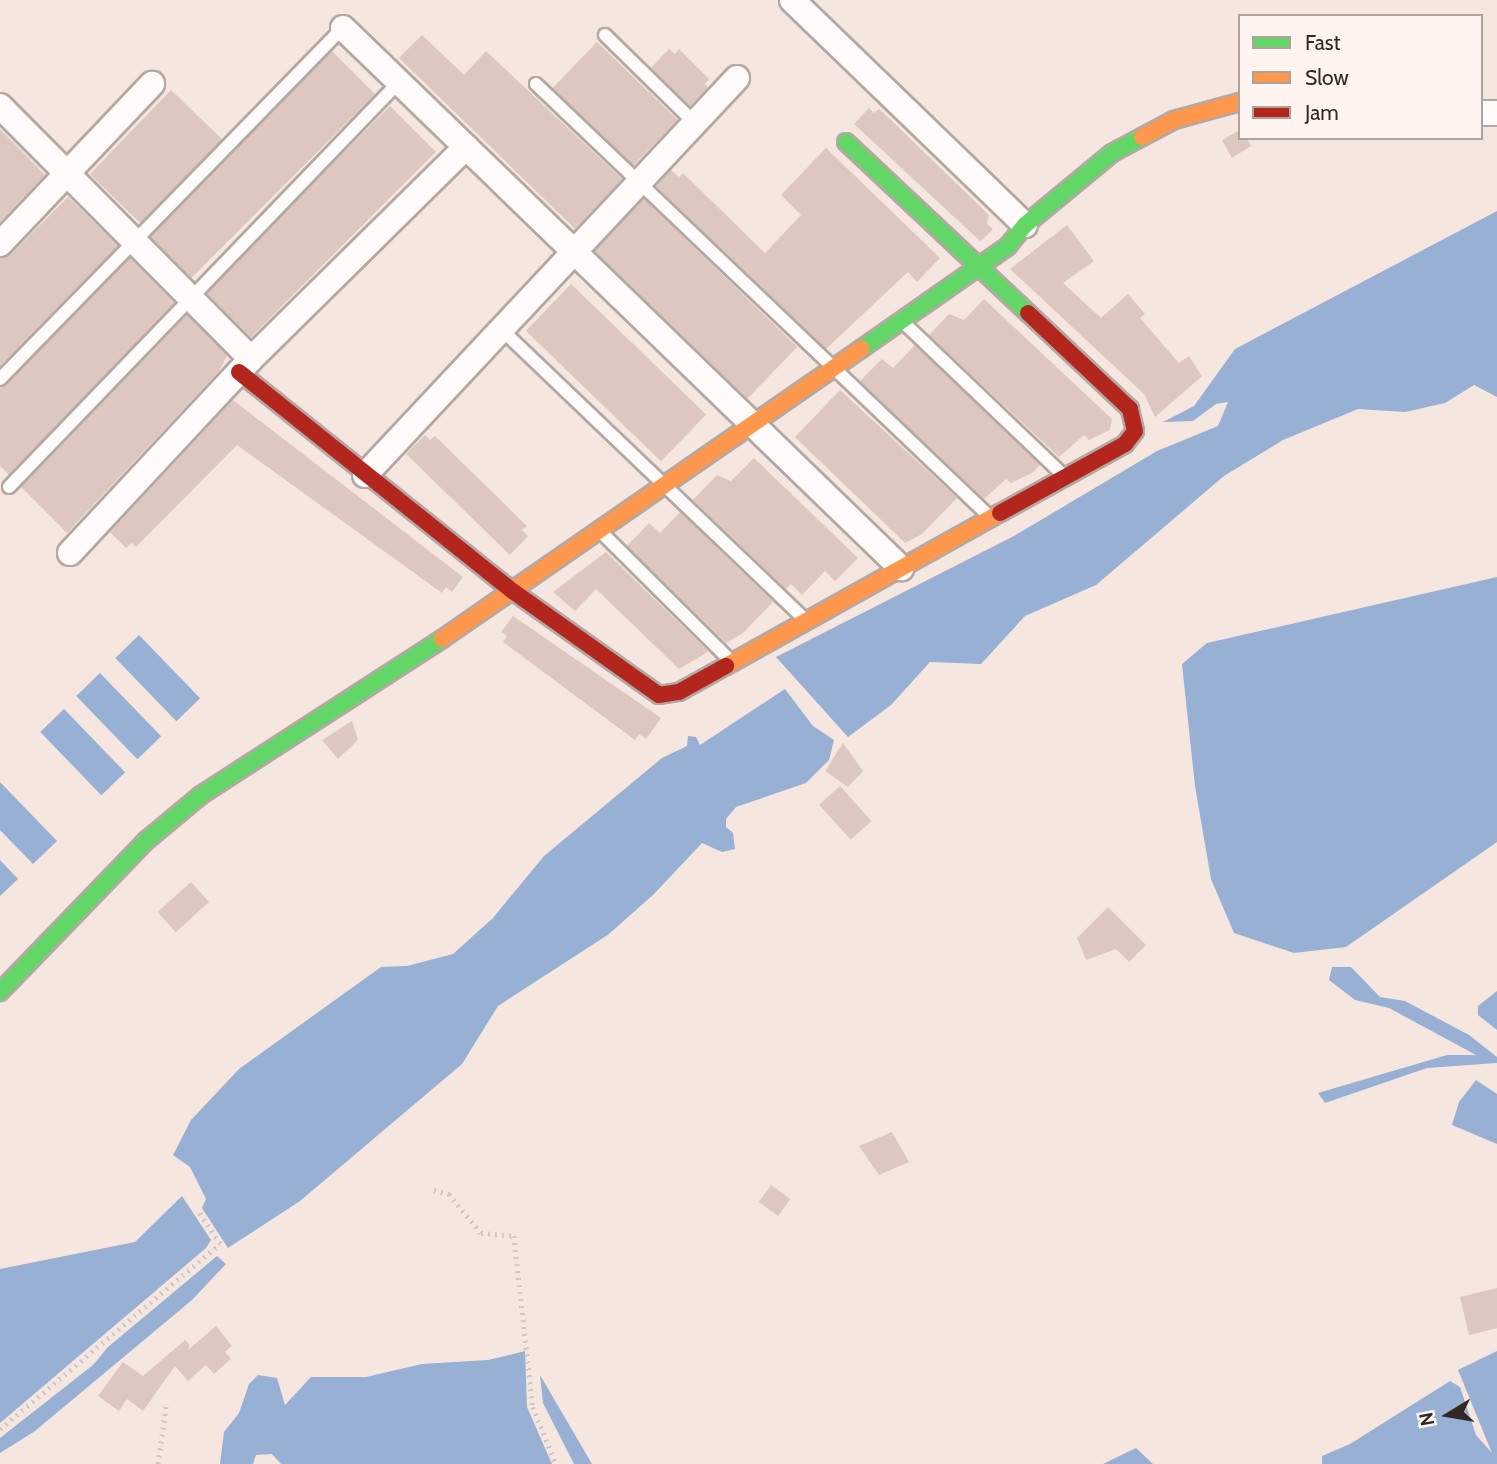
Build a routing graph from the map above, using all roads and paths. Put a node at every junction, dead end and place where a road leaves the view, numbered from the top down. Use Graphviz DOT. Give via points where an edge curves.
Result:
graph roads {
  1 [pos="792,0"];
  2 [pos="343,28"];
  3 [pos="605,35"];
  4 [pos="737,78"];
  5 [pos="399,82"];
  6 [pos="152,84"];
  7 [pos="536,84"];
  8 [pos="1238,103"];
  9 [pos="0,106"];
  10 [pos="695,123"];
  11 [pos="846,142"];
  12 [pos="466,147"];
  13 [pos="67,174"];
  14 [pos="638,184"];
  15 [pos="1025,225"];
  16 [pos="1,240"];
  17 [pos="134,242"];
  18 [pos="574,252"];
  19 [pos="979,267"];
  20 [pos="191,299"];
  21 [pos="902,320"];
  22 [pos="501,330"];
  23 [pos="245,366"];
  24 [pos="833,369"];
  25 [pos="0,379"];
  26 [pos="753,426"];
  27 [pos="365,475"];
  28 [pos="1065,477"];
  29 [pos="9,487"];
  30 [pos="665,487"];
  31 [pos="991,518"];
  32 [pos="600,531"];
  33 [pos="69,553"];
  34 [pos="901,568"];
  35 [pos="514,592"];
  36 [pos="806,621"];
  37 [pos="732,662"];
  38 [pos="0,992"];
  39 [pos="434,1189"];
  40 [pos="197,1210"];
  41 [pos="166,1405"];
  42 [pos="0,1429"];
  43 [pos="158,1464"];
  44 [pos="556,1464"];
  1 -- 15 [label="street"];
  2 -- 5 [label="street"];
  2 -- 17 [label="lane"];
  3 -- 10 [label="lane"];
  4 -- 10 [label="street"];
  5 -- 12 [label="street"];
  5 -- 20 [label="lane"];
  6 -- 13 [label="street"];
  7 -- 14 [label="lane"];
  8 -- 15 [label="street" via="1174,120 1112,153"];
  9 -- 13 [label="street"];
  10 -- 14 [label="street"];
  11 -- 19 [label="street"];
  12 -- 18 [label="street"];
  12 -- 23 [label="street"];
  13 -- 16 [label="street"];
  13 -- 17 [label="street"];
  14 -- 18 [label="street"];
  14 -- 24 [label="lane"];
  15 -- 19 [label="street"];
  17 -- 20 [label="street"];
  17 -- 25 [label="lane"];
  18 -- 22 [label="street"];
  18 -- 26 [label="street"];
  19 -- 21 [label="street"];
  19 -- 28 [label="street" via="1133,414 1135,430 1129,440"];
  20 -- 23 [label="street"];
  20 -- 29 [label="lane"];
  21 -- 24 [label="street"];
  21 -- 28 [label="lane"];
  22 -- 27 [label="street"];
  22 -- 30 [label="lane"];
  23 -- 27 [label="street"];
  23 -- 33 [label="street"];
  24 -- 26 [label="street"];
  24 -- 31 [label="lane"];
  26 -- 30 [label="street"];
  26 -- 34 [label="street"];
  27 -- 35 [label="street"];
  28 -- 31 [label="street"];
  30 -- 32 [label="street"];
  30 -- 36 [label="lane"];
  31 -- 34 [label="street"];
  32 -- 35 [label="street"];
  32 -- 37 [label="lane"];
  34 -- 36 [label="street"];
  35 -- 37 [label="street" via="659,695 679,692"];
  35 -- 38 [label="street" via="201,795 147,840"];
  36 -- 37 [label="street"];
  39 -- 44 [label="path" via="449,1194 481,1233 514,1236 533,1407"];
  40 -- 42 [label="path" via="220,1244"];
  41 -- 43 [label="path"];
}
